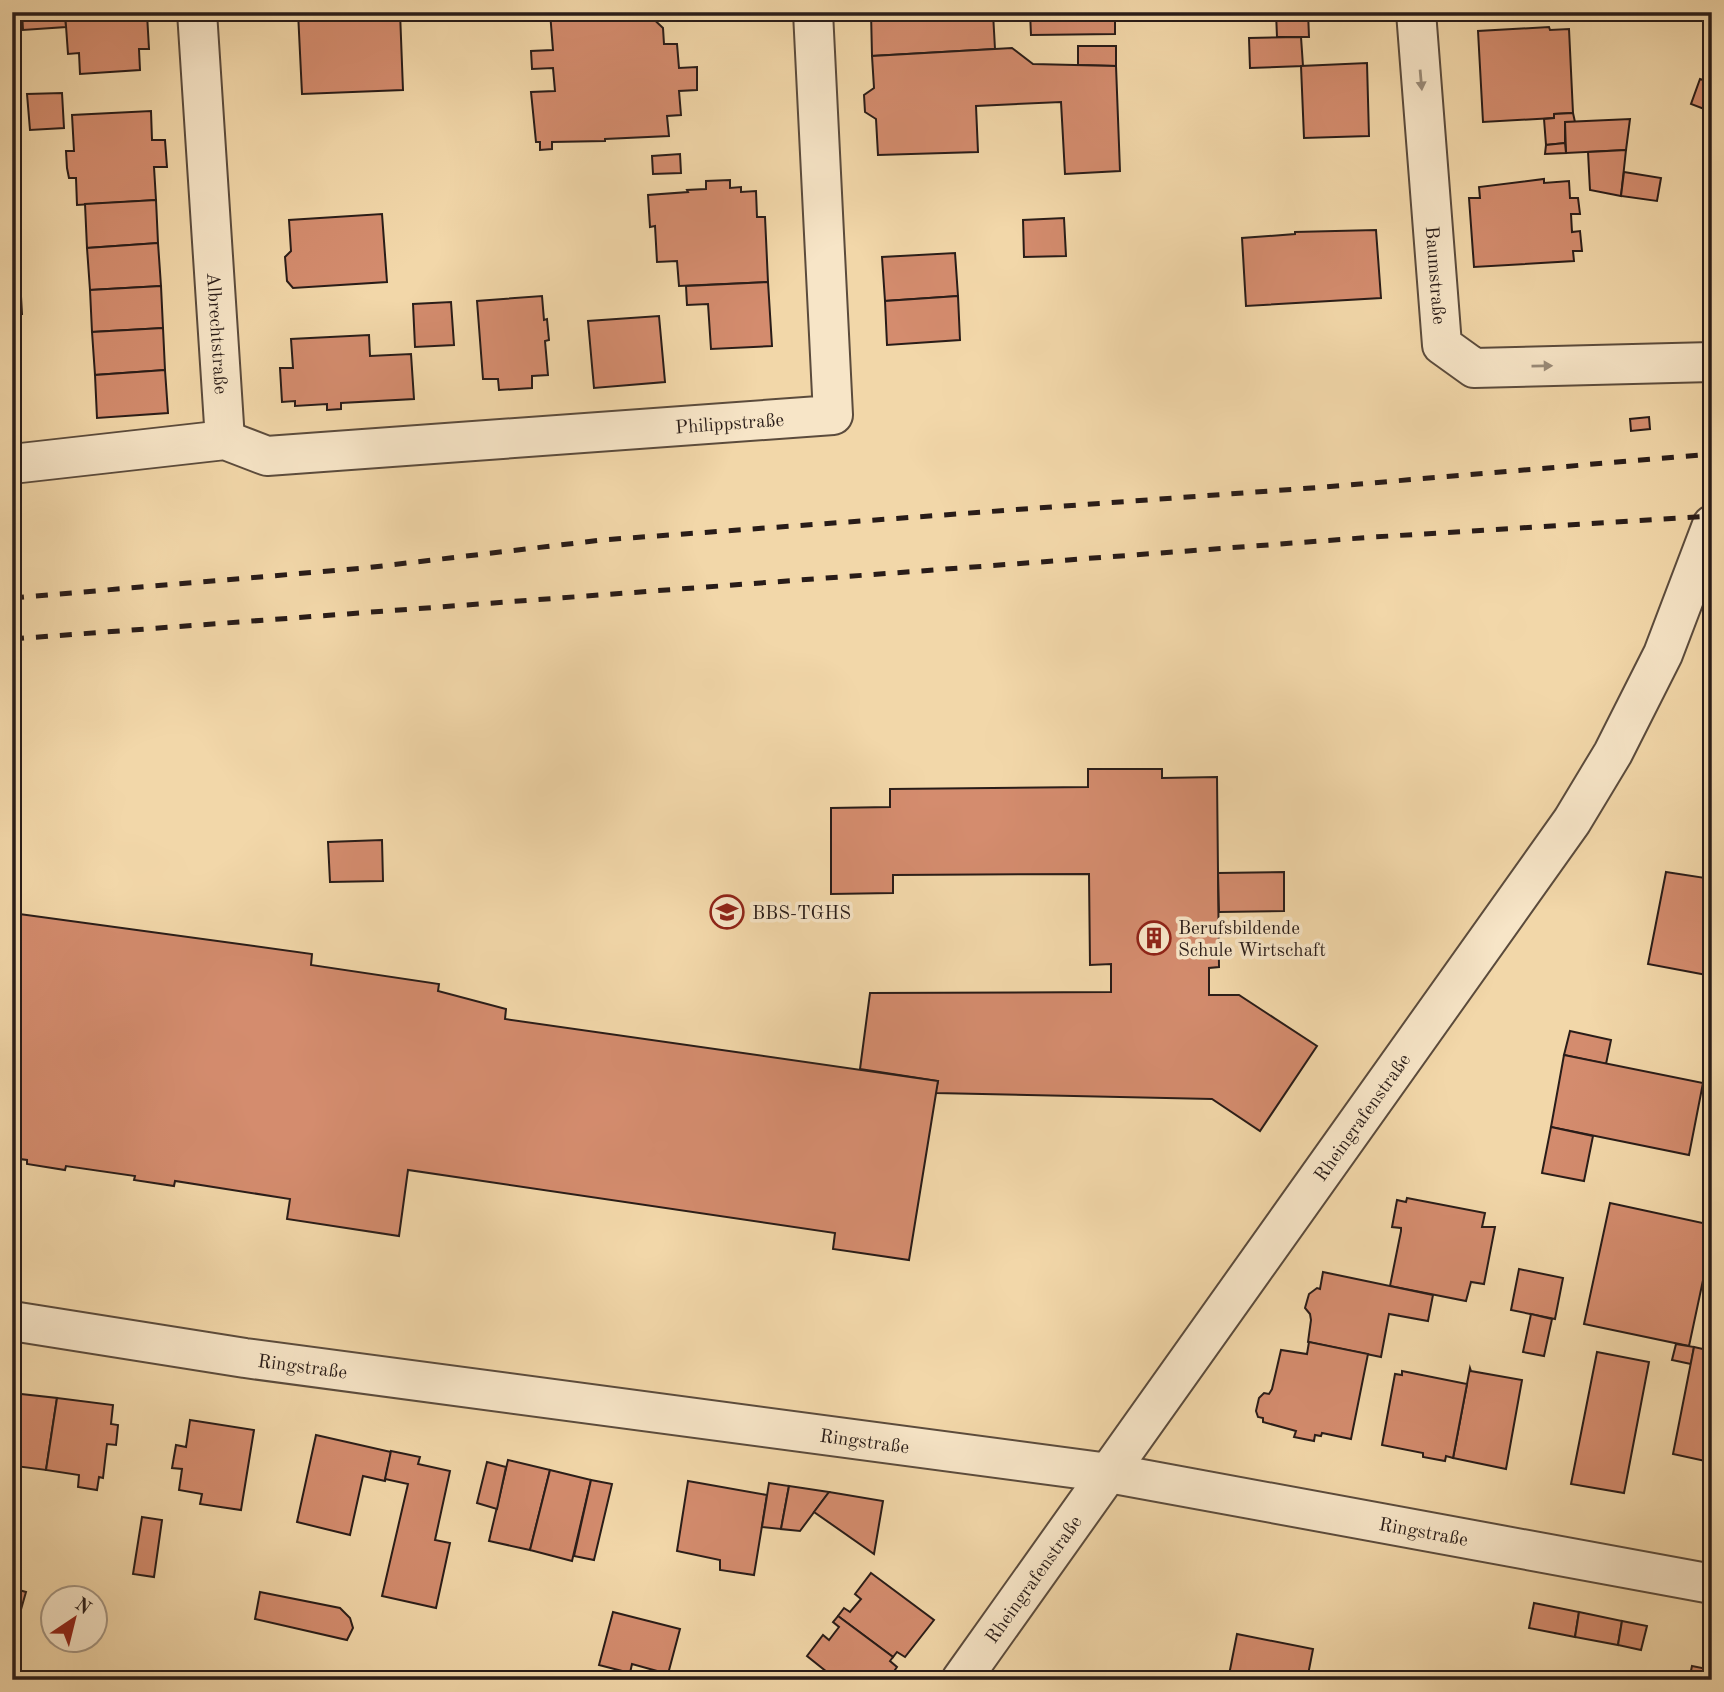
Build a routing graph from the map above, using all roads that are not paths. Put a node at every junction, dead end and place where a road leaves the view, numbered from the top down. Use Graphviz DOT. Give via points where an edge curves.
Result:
graph roads {
  1 [pos="197,12"];
  2 [pos="813,12"];
  3 [pos="1416,12"];
  4 [pos="1712,362"];
  5 [pos="225,440"];
  6 [pos="12,464"];
  7 [pos="1712,524"];
  8 [pos="1705,565"];
  9 [pos="12,1321"];
  10 [pos="1109,1473"];
  11 [pos="1712,1584"];
  12 [pos="961,1680"];
  1 -- 5 [label="street, Albrechtstraße"];
  2 -- 5 [label="street, Philippstraße" via="833,415 267,456"];
  3 -- 4 [label="street, Baumstraße, one-way" via="1442,345 1474,368"];
  5 -- 6 [label="street"];
  7 -- 8 [label="street, Rheingrafenstraße"];
  8 -- 10 [label="street, Rheingrafenstraße" via="1613,753 1572,821"];
  9 -- 10 [label="street, Ringstraße" via="259,1359"];
  10 -- 11 [label="street, Ringstraße"];
  10 -- 12 [label="street, Rheingrafenstraße"];
}
